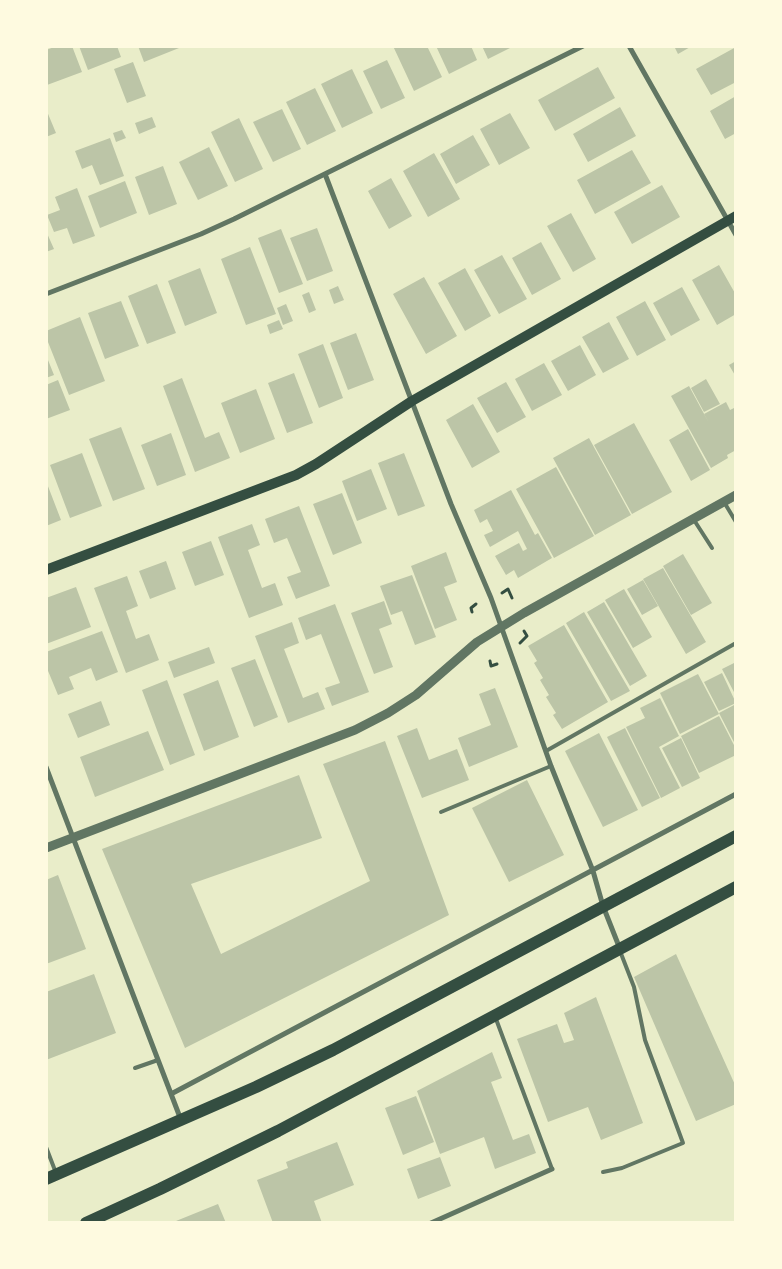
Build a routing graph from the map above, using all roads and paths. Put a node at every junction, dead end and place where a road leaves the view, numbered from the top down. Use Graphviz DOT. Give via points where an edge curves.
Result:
graph roads {
  1 [pos="583,46"];
  2 [pos="629,46"];
  3 [pos="326,174"];
  4 [pos="732,218"];
  5 [pos="736,234"];
  6 [pos="46,294"];
  7 [pos="412,401"];
  8 [pos="736,494"];
  9 [pos="723,502"];
  10 [pos="693,519"];
  11 [pos="736,522"];
  12 [pos="712,548"];
  13 [pos="46,570"];
  14 [pos="502,593"];
  15 [pos="512,598"];
  16 [pos="476,604"];
  17 [pos="472,612"];
  18 [pos="501,628"];
  19 [pos="524,631"];
  20 [pos="736,643"];
  21 [pos="519,644"];
  22 [pos="490,661"];
  23 [pos="497,664"];
  24 [pos="546,751"];
  25 [pos="551,766"];
  26 [pos="46,768"];
  27 [pos="736,794"];
  28 [pos="441,812"];
  29 [pos="736,836"];
  30 [pos="73,837"];
  31 [pos="46,848"];
  32 [pos="593,871"];
  33 [pos="736,887"];
  34 [pos="603,906"];
  35 [pos="620,950"];
  36 [pos="494,1015"];
  37 [pos="158,1060"];
  38 [pos="135,1068"];
  39 [pos="171,1094"];
  40 [pos="181,1120"];
  41 [pos="46,1146"];
  42 [pos="552,1169"];
  43 [pos="603,1172"];
  44 [pos="52,1177"];
  45 [pos="86,1223"];
  46 [pos="431,1223"];
  1 -- 3 [label="street"];
  2 -- 4 [label="street"];
  3 -- 6 [label="street" via="201,234"];
  3 -- 7 [label="street"];
  4 -- 5 [label="street"];
  4 -- 7 [label="main road"];
  7 -- 13 [label="main road" via="296,475"];
  7 -- 18 [label="street"];
  8 -- 9 [label="street"];
  9 -- 10 [label="street"];
  9 -- 11 [label="lane"];
  10 -- 12 [label="lane"];
  10 -- 18 [label="street"];
  14 -- 15 [label="path" via="508,589"];
  16 -- 17 [label="path" via="471,608"];
  18 -- 24 [label="street"];
  18 -- 30 [label="street" via="477,642 416,695 355,730"];
  19 -- 21 [label="path" via="527,636"];
  20 -- 24 [label="lane"];
  22 -- 23 [label="path" via="491,666"];
  24 -- 25 [label="street"];
  25 -- 28 [label="lane"];
  25 -- 32 [label="street"];
  26 -- 30 [label="street"];
  27 -- 32 [label="street"];
  29 -- 34 [label="main road"];
  30 -- 31 [label="street"];
  30 -- 37 [label="street"];
  32 -- 34 [label="street"];
  32 -- 39 [label="street"];
  33 -- 35 [label="main road"];
  34 -- 35 [label="street"];
  34 -- 40 [label="main road" via="333,1050"];
  35 -- 36 [label="main road"];
  35 -- 43 [label="lane" via="634,988 645,1040 683,1143 622,1168"];
  36 -- 42 [label="lane"];
  36 -- 45 [label="main road" via="218,1162"];
  37 -- 38 [label="lane"];
  37 -- 39 [label="street"];
  39 -- 40 [label="street"];
  40 -- 44 [label="main road"];
  41 -- 44 [label="lane"];
  42 -- 46 [label="street"];
}
